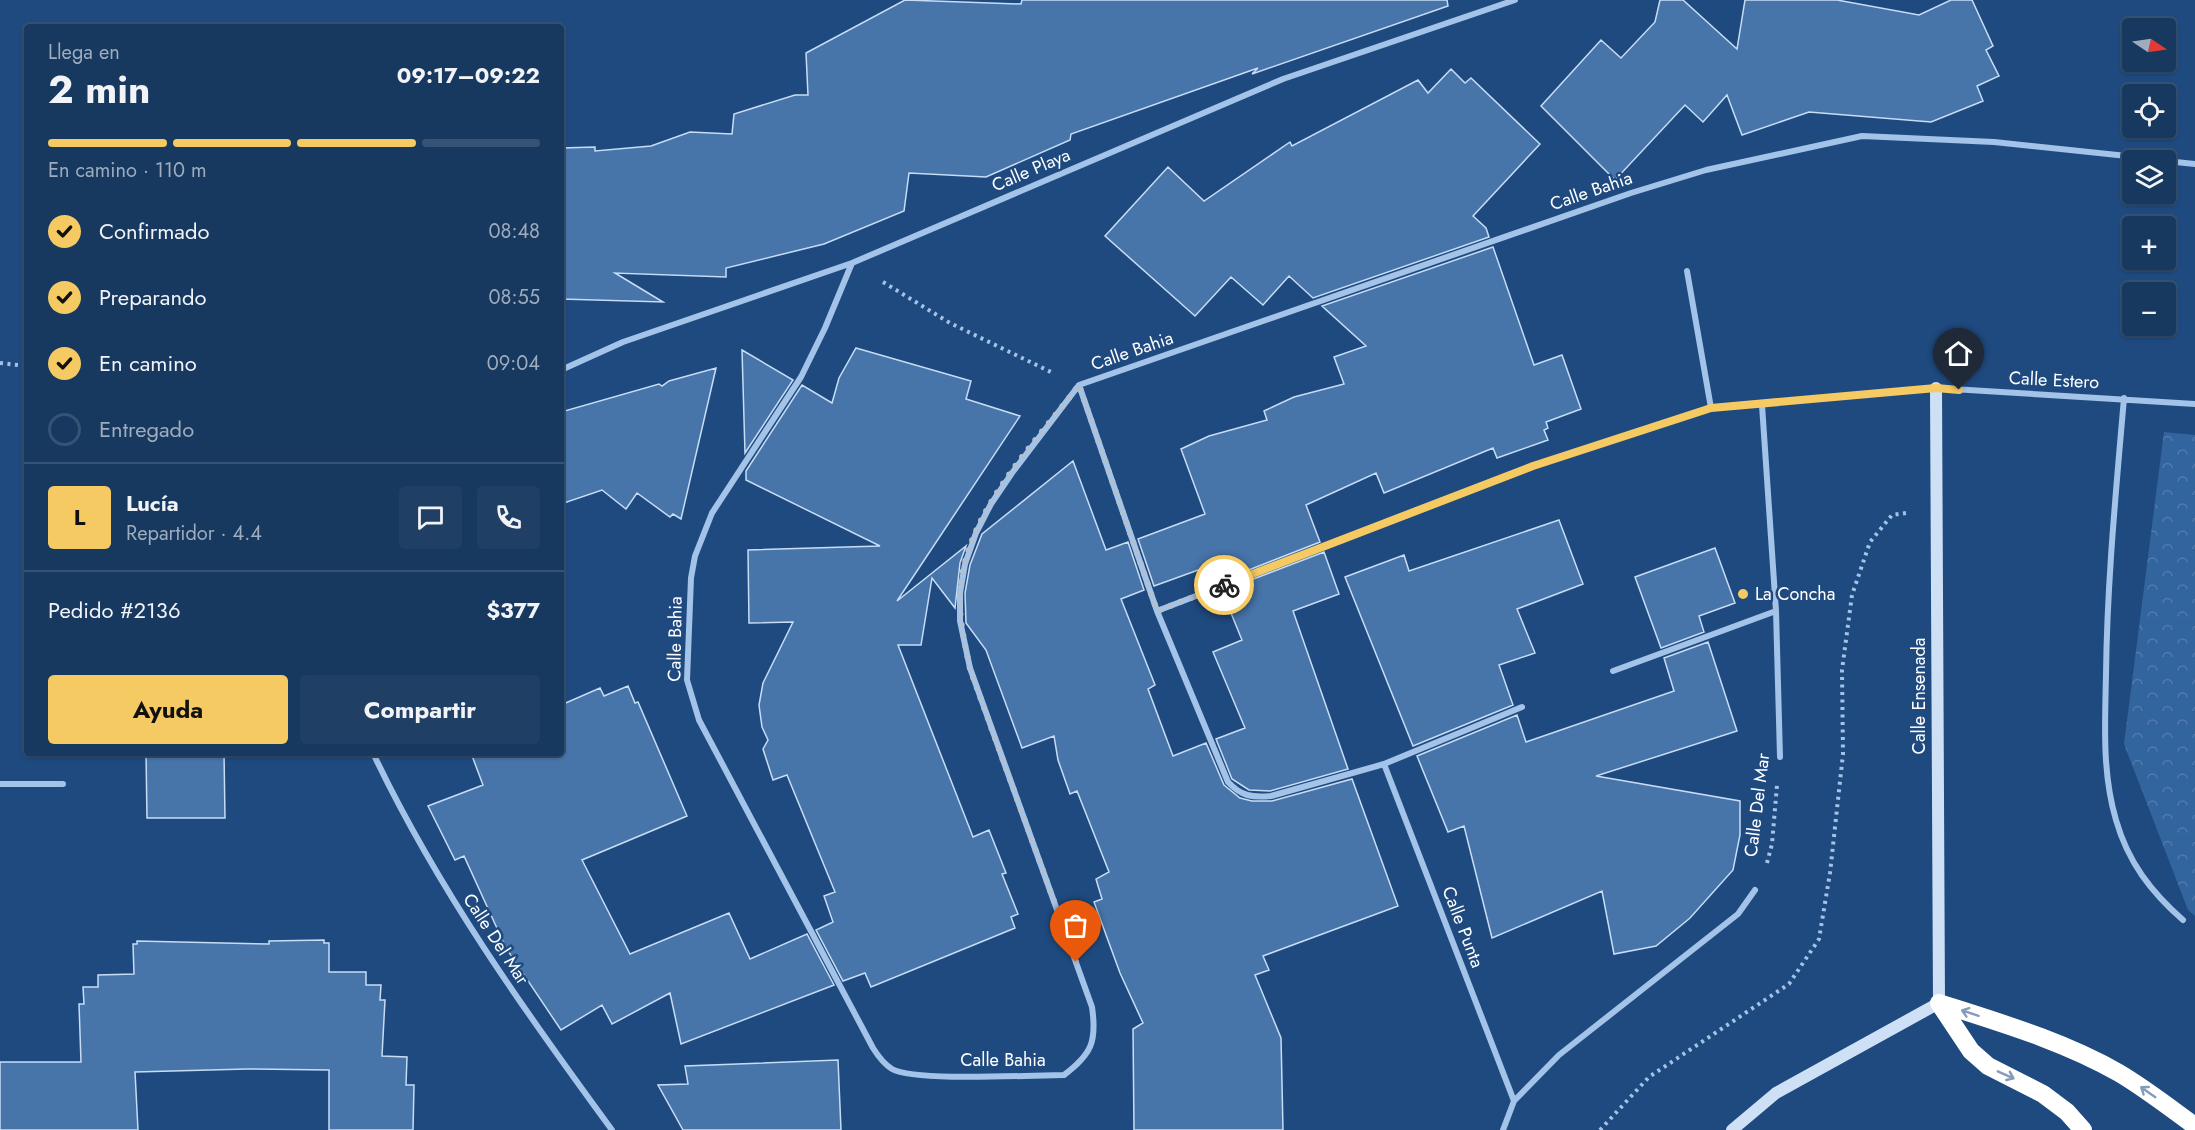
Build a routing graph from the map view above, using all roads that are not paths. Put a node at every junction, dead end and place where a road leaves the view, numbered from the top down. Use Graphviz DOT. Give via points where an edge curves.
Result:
graph roads {
  1 [pos="1515,0"];
  2 [pos="2122,157"];
  3 [pos="2176,162"];
  4 [pos="2195,164"];
  5 [pos="852,263"];
  6 [pos="1687,271"];
  7 [pos="564,369"];
  8 [pos="1079,385"];
  9 [pos="1936,388"];
  10 [pos="2124,398"];
  11 [pos="2195,404"];
  12 [pos="1762,405"];
  13 [pos="1711,408"];
  14 [pos="1157,611"];
  15 [pos="1776,611"];
  16 [pos="1613,671"];
  17 [pos="1522,707"];
  18 [pos="375,756"];
  19 [pos="1780,757"];
  20 [pos="1384,764"];
  21 [pos="0,784"];
  22 [pos="63,784"];
  23 [pos="1755,890"];
  24 [pos="2183,920"];
  25 [pos="1939,1003"];
  26 [pos="1514,1101"];
  27 [pos="2195,1126"];
  28 [pos="612,1130"];
  29 [pos="1503,1130"];
  30 [pos="1732,1130"];
  31 [pos="2083,1130"];
  1 -- 5 [label="street, Calle Playa" via="1283,79"];
  2 -- 8 [label="street, Calle Bahia" via="1917,137 1862,136 1813,145 1706,170 1631,193"];
  3 -- 4 [label="street, Calle Bahia"];
  5 -- 7 [label="street, Calle Playa" via="623,342"];
  5 -- 8 [label="street, Calle Bahia" via="801,377 712,513 702,537 691,578 687,680 699,720 873,1048 891,1068 903,1073 1064,1075 1080,1063 1095,1037 1092,1007 970,669 960,621 965,564 976,533 1012,473"];
  6 -- 13 [label="street"];
  8 -- 14 [label="street"];
  9 -- 10 [label="street, Calle Estero"];
  9 -- 12 [label="street, Calle Estero"];
  9 -- 25 [label="street, Calle Ensenada"];
  10 -- 11 [label="street, Calle Estero"];
  10 -- 24 [label="street" via="2107,634 2104,747 2116,820 2127,850 2141,877"];
  12 -- 13 [label="street, Calle Estero"];
  12 -- 15 [label="street, Calle Del Mar"];
  13 -- 14 [label="street, Calle Estero" via="1533,466"];
  14 -- 20 [label="street" via="1228,782 1235,789 1254,798 1271,796"];
  15 -- 16 [label="street"];
  15 -- 19 [label="street, Calle Del Mar"];
  17 -- 20 [label="street"];
  18 -- 28 [label="street, Calle Del Mar" via="454,902 524,1011"];
  20 -- 26 [label="street, Calle Punta"];
  21 -- 22 [label="street"];
  23 -- 26 [label="street" via="1738,914 1594,1024"];
  27 -- 25 [label="highway, one-way" via="2147,1091 2080,1053"];
  25 -- 30 [label="street" via="1776,1093"];
  25 -- 31 [label="highway, one-way" via="1971,1052 1988,1066 2043,1094"];
  26 -- 29 [label="street"];
}
